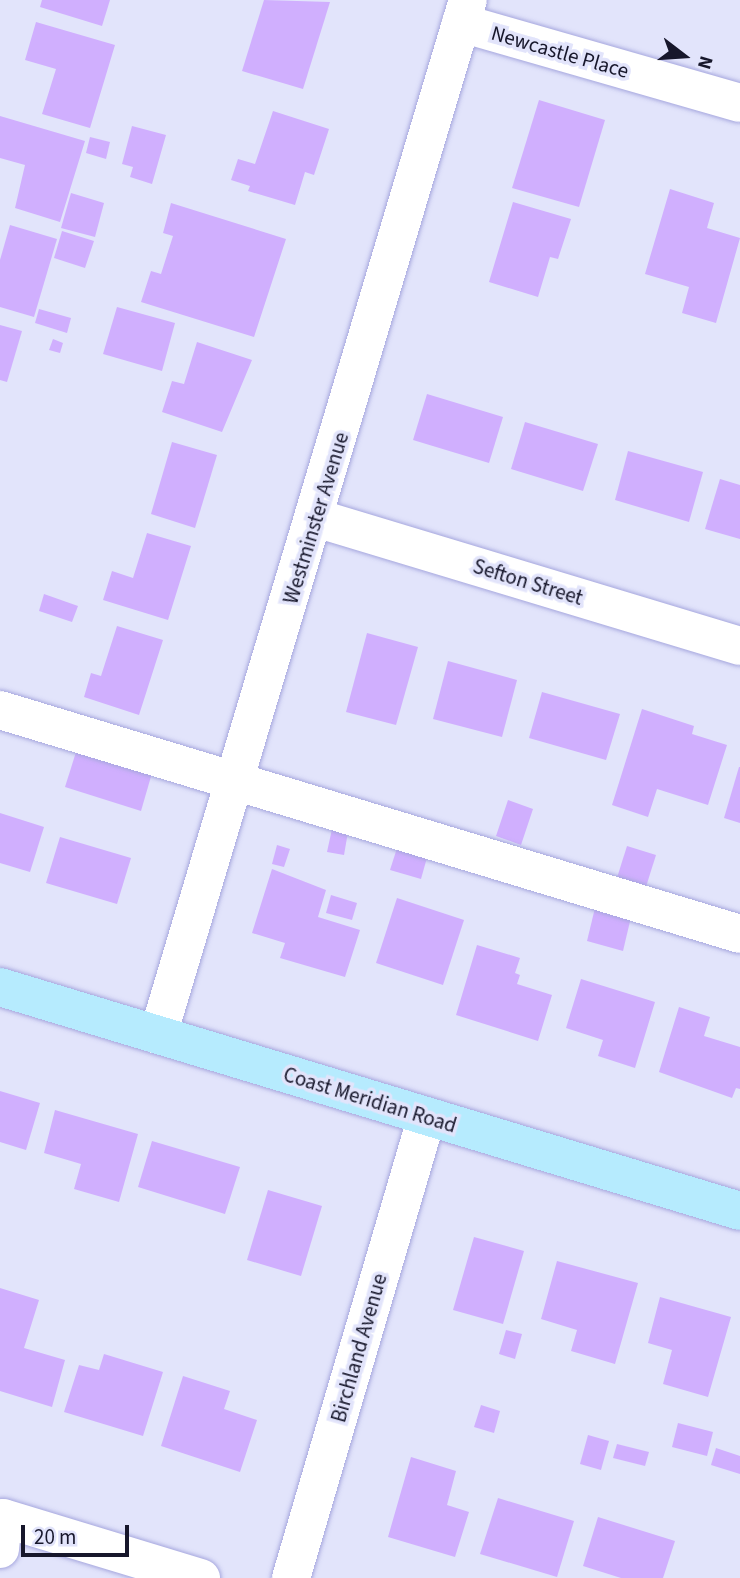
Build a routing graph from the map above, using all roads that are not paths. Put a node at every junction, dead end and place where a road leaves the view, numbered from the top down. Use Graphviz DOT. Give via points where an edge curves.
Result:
graph roads {
  1 [pos="465,12"];
  2 [pos="740,103"];
  3 [pos="316,518"];
  4 [pos="740,646"];
  5 [pos="0,710"];
  6 [pos="235,781"];
  7 [pos="740,933"];
  8 [pos="0,987"];
  9 [pos="158,1035"];
  10 [pos="427,1117"];
  11 [pos="740,1211"];
  12 [pos="2,1534"];
  13 [pos="201,1578"];
  14 [pos="291,1578"];
  1 -- 2 [label="street, Newcastle Place"];
  1 -- 3 [label="street, Westminster Avenue"];
  3 -- 4 [label="street, Sefton Street"];
  3 -- 6 [label="street, Westminster Avenue"];
  5 -- 6 [label="street"];
  6 -- 7 [label="street"];
  6 -- 9 [label="street, Westminster Avenue"];
  8 -- 9 [label="main road, Coast Meridian Road"];
  9 -- 10 [label="main road, Coast Meridian Road"];
  10 -- 11 [label="main road, Coast Meridian Road"];
  10 -- 14 [label="street, Birchland Avenue"];
  12 -- 13 [label="street"];
}
